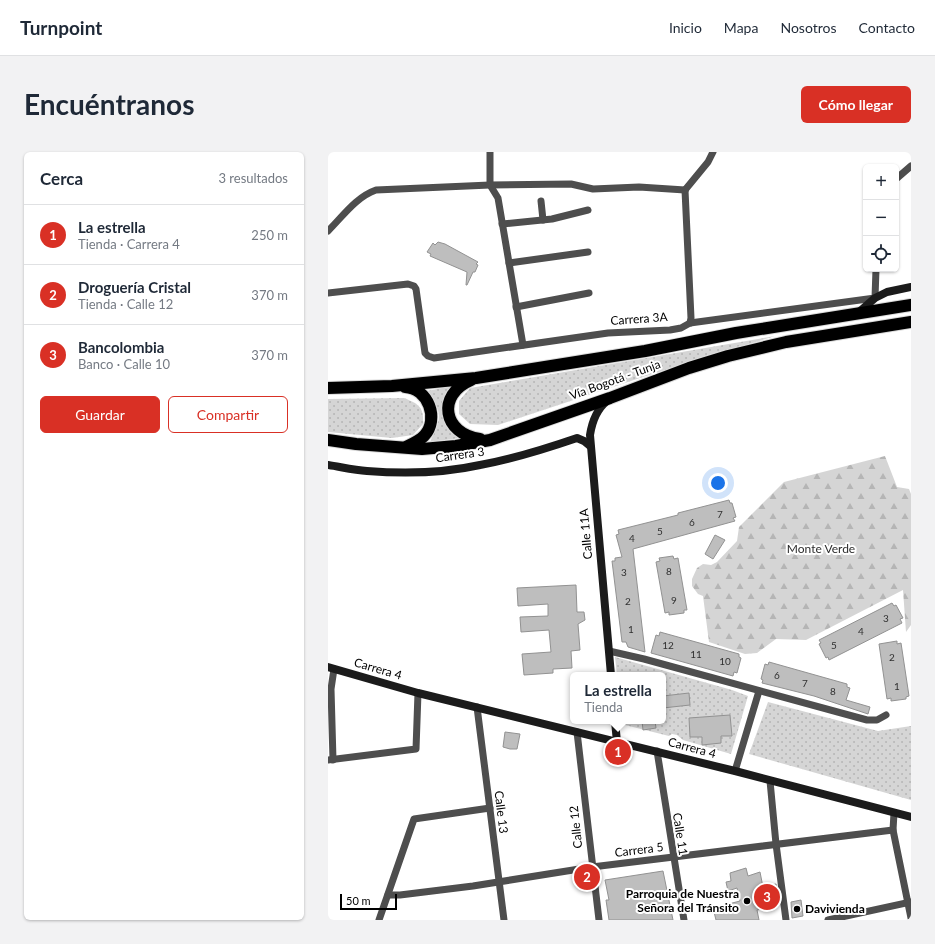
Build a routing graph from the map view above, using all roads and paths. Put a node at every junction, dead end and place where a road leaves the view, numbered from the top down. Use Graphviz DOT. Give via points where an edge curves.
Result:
graph roads {
  1 [pos="490,152"];
  2 [pos="713,152"];
  3 [pos="911,166"];
  4 [pos="899,176"];
  5 [pos="490,186"];
  6 [pos="685,190"];
  7 [pos="541,202"];
  8 [pos="588,210"];
  9 [pos="543,220"];
  10 [pos="502,224"];
  11 [pos="328,231"];
  12 [pos="588,252"];
  13 [pos="509,263"];
  14 [pos="876,272"];
  15 [pos="911,287"];
  16 [pos="328,293"];
  17 [pos="589,293"];
  18 [pos="875,298"];
  19 [pos="911,305"];
  20 [pos="516,307"];
  21 [pos="857,314"];
  22 [pos="911,322"];
  23 [pos="690,323"];
  24 [pos="523,345"];
  25 [pos="476,378"];
  26 [pos="392,386"];
  27 [pos="328,388"];
  28 [pos="610,398"];
  29 [pos="328,440"];
  30 [pos="490,440"];
  31 [pos="590,446"];
  32 [pos="404,448"];
  33 [pos="328,465"];
  34 [pos="609,651"];
  35 [pos="331,668"];
  36 [pos="611,672"];
  37 [pos="330,689"];
  38 [pos="759,691"];
  39 [pos="418,693"];
  40 [pos="477,708"];
  41 [pos="886,715"];
  42 [pos="615,724"];
  43 [pos="577,732"];
  44 [pos="617,742"];
  45 [pos="657,751"];
  46 [pos="330,760"];
  47 [pos="735,771"];
  48 [pos="770,781"];
  49 [pos="490,808"];
  50 [pos="894,813"];
  51 [pos="911,817"];
  52 [pos="893,830"];
  53 [pos="776,844"];
  54 [pos="673,858"];
  55 [pos="592,867"];
  56 [pos="499,883"];
  57 [pos="388,895"];
  58 [pos="909,902"];
  59 [pos="911,918"];
  60 [pos="379,920"];
  61 [pos="504,920"];
  62 [pos="599,920"];
  63 [pos="684,920"];
  64 [pos="786,920"];
  65 [pos="828,920"];
  1 -- 5 [label="street"];
  2 -- 6 [label="street"];
  3 -- 4 [label="street"];
  5 -- 6 [label="street" via="572,184 593,189 639,187"];
  5 -- 10 [label="street" via="498,198"];
  5 -- 11 [label="street" via="376,190 360,198"];
  6 -- 23 [label="street"];
  7 -- 9 [label="street"];
  8 -- 9 [label="street"];
  9 -- 10 [label="street"];
  10 -- 13 [label="street"];
  12 -- 13 [label="street"];
  13 -- 20 [label="street"];
  14 -- 18 [label="street"];
  15 -- 18 [label="street, Carrera 3A" via="887,292"];
  16 -- 24 [label="street, Carrera 3A" via="408,284 414,286 425,352 434,358"];
  17 -- 20 [label="street"];
  18 -- 21 [label="street, Carrera 3A"];
  18 -- 23 [label="street, Carrera 3A"];
  19 -- 21 [label="highway, Vía Bogotá - Tunja"];
  20 -- 24 [label="street"];
  21 -- 25 [label="highway, Vía Bogotá - Tunja"];
  22 -- 28 [label="highway, Vía Bogotá - Tunja" via="786,342 750,351 688,368"];
  23 -- 24 [label="street, Carrera 3A" via="670,330 614,333"];
  25 -- 26 [label="highway, Vía Bogotá - Tunja"];
  25 -- 30 [label="highway" via="456,389 450,399 448,410 457,430 467,436"];
  26 -- 27 [label="highway, Vía Bogotá - Tunja"];
  26 -- 32 [label="highway" via="409,387 418,391 431,407 430,427 424,436"];
  28 -- 30 [label="highway, Vía Bogotá - Tunja"];
  28 -- 31 [label="street, Calle 11A" via="596,414 592,424"];
  29 -- 32 [label="highway, Vía Bogotá - Tunja"];
  30 -- 32 [label="highway, Vía Bogotá - Tunja" via="456,446"];
  31 -- 33 [label="street, Carrera 3" via="577,438 480,466 439,471 367,471"];
  31 -- 34 [label="street, Calle 11A"];
  34 -- 36 [label="street, Calle 11A"];
  34 -- 38 [label="street"];
  35 -- 37 [label="street"];
  35 -- 39 [label="street, Carrera 4"];
  37 -- 46 [label="street"];
  38 -- 41 [label="street" via="867,720 877,720"];
  38 -- 47 [label="street"];
  39 -- 40 [label="street, Carrera 4"];
  39 -- 46 [label="street" via="416,749"];
  40 -- 43 [label="street, Carrera 4"];
  40 -- 49 [label="street, Calle 13"];
  42 -- 44 [label="street"];
  43 -- 44 [label="street, Carrera 4"];
  43 -- 55 [label="street, Calle 12"];
  44 -- 45 [label="street, Carrera 4"];
  45 -- 47 [label="street, Carrera 4"];
  45 -- 54 [label="street, Calle 11"];
  47 -- 48 [label="street, Carrera 4"];
  48 -- 50 [label="street, Carrera 4"];
  48 -- 53 [label="street"];
  49 -- 56 [label="street, Calle 13"];
  49 -- 57 [label="street" via="414,819"];
  50 -- 51 [label="street, Carrera 4"];
  50 -- 52 [label="street"];
  52 -- 53 [label="street, Carrera 5"];
  52 -- 58 [label="street"];
  53 -- 54 [label="street, Carrera 5"];
  53 -- 64 [label="street"];
  54 -- 55 [label="street, Carrera 5"];
  54 -- 63 [label="street, Calle 11"];
  55 -- 56 [label="street, Carrera 5"];
  55 -- 62 [label="street, Calle 12"];
  56 -- 57 [label="street, Carrera 5"];
  56 -- 61 [label="street, Calle 13"];
  57 -- 60 [label="street"];
  58 -- 59 [label="street"];
  58 -- 65 [label="street"];
}
